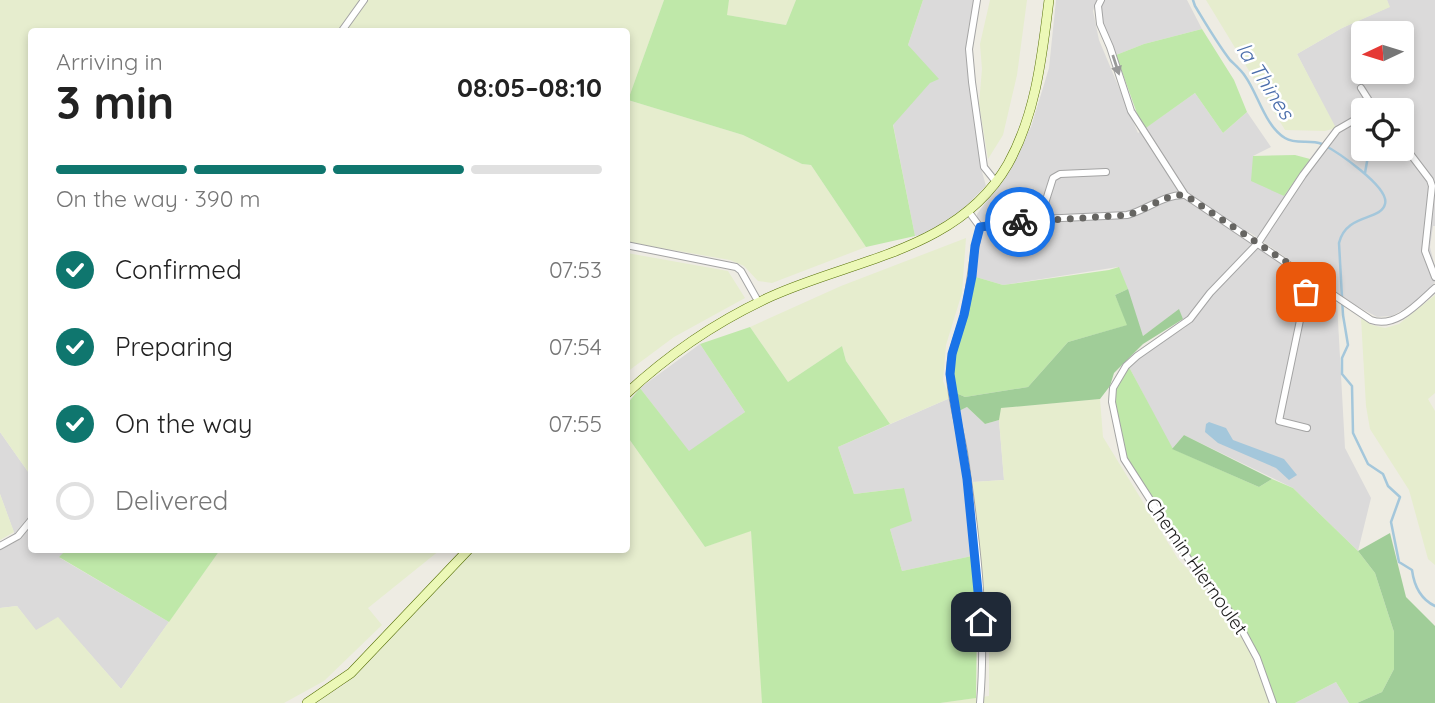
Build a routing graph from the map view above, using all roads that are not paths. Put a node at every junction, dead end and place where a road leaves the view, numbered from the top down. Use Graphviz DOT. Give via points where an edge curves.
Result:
graph roads {
  1 [pos="364,0"];
  2 [pos="977,0"];
  3 [pos="1049,0"];
  4 [pos="1101,0"];
  5 [pos="344,28"];
  6 [pos="1361,88"];
  7 [pos="1367,98"];
  8 [pos="1351,122"];
  9 [pos="1414,159"];
  10 [pos="1105,172"];
  11 [pos="996,183"];
  12 [pos="1433,185"];
  13 [pos="1185,195"];
  14 [pos="969,212"];
  15 [pos="1040,219"];
  16 [pos="980,227"];
  17 [pos="1258,243"];
  18 [pos="630,246"];
  19 [pos="1309,277"];
  20 [pos="1435,277"];
  21 [pos="1435,288"];
  22 [pos="759,303"];
  23 [pos="630,391"];
  24 [pos="1307,428"];
  25 [pos="28,524"];
  26 [pos="0,546"];
  27 [pos="465,553"];
  28 [pos="307,703"];
  29 [pos="980,703"];
  30 [pos="1273,703"];
  1 -- 5 [label="street"];
  2 -- 11 [label="street" via="969,49 972,82 984,167"];
  3 -- 11 [label="main road" via="1026,124"];
  4 -- 13 [label="street, one-way" via="1100,24 1131,111"];
  6 -- 7 [label="street"];
  8 -- 17 [label="street, Chemin Hiernoulet" via="1337,131"];
  9 -- 12 [label="street"];
  10 -- 15 [label="street" via="1053,178"];
  11 -- 14 [label="main road"];
  12 -- 20 [label="street" via="1425,251"];
  13 -- 15 [label="street" via="1174,194 1127,215"];
  13 -- 17 [label="street"];
  14 -- 16 [label="street"];
  14 -- 22 [label="main road" via="917,243"];
  15 -- 16 [label="street"];
  16 -- 29 [label="street" via="950,374 975,549 982,651"];
  17 -- 19 [label="street"];
  17 -- 30 [label="street, Chemin Hiernoulet" via="1190,319 1126,366 1113,388 1112,402 1124,460 1189,560 1237,621"];
  18 -- 22 [label="street" via="736,267"];
  19 -- 21 [label="street" via="1371,320 1391,321"];
  19 -- 24 [label="street" via="1279,421"];
  22 -- 23 [label="main road" via="691,341"];
  25 -- 26 [label="street"];
  27 -- 28 [label="main road" via="351,673"];
}
